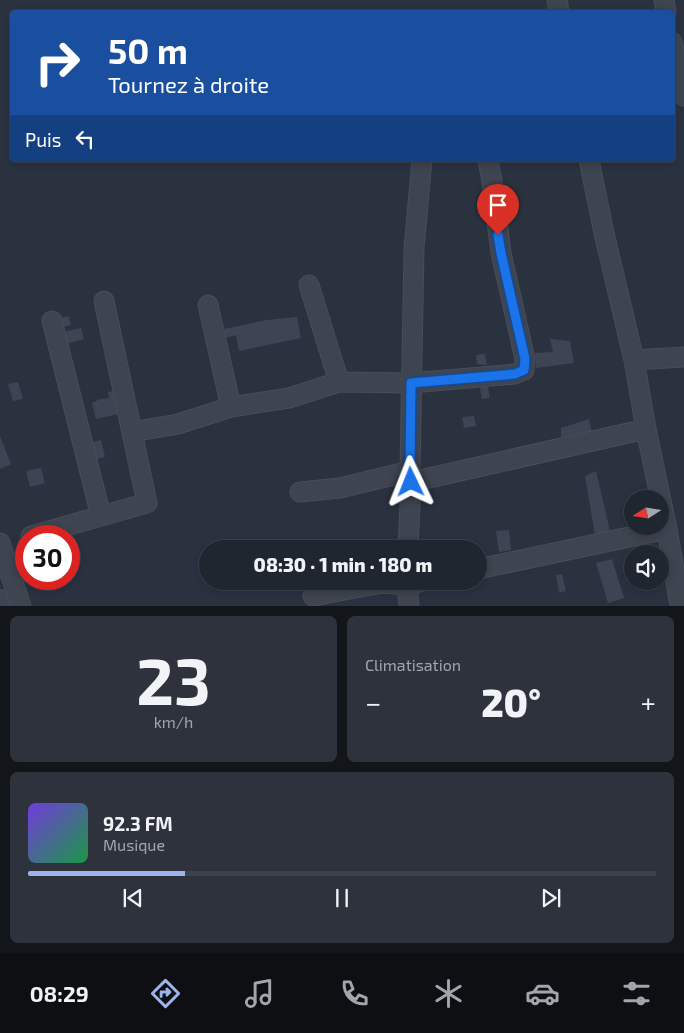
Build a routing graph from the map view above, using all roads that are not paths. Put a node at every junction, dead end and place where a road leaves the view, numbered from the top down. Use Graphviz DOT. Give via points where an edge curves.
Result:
graph roads {
  1 [pos="675,56"];
  2 [pos="684,96"];
  3 [pos="422,162"];
  4 [pos="488,162"];
  5 [pos="589,162"];
  6 [pos="309,286"];
  7 [pos="104,301"];
  8 [pos="208,305"];
  9 [pos="52,321"];
  10 [pos="684,357"];
  11 [pos="634,360"];
  12 [pos="339,382"];
  13 [pos="411,383"];
  14 [pos="231,407"];
  15 [pos="646,429"];
  16 [pos="132,432"];
  17 [pos="410,476"];
  18 [pos="659,490"];
  19 [pos="300,492"];
  20 [pos="101,516"];
  21 [pos="70,525"];
  22 [pos="639,535"];
  23 [pos="668,535"];
  24 [pos="408,540"];
  25 [pos="15,541"];
  26 [pos="0,544"];
  27 [pos="487,568"];
  28 [pos="344,590"];
  29 [pos="411,590"];
  30 [pos="313,596"];
  31 [pos="21,606"];
  32 [pos="409,606"];
  33 [pos="680,606"];
  1 -- 2 [label="street"];
  3 -- 13 [label="street" via="414,248"];
  4 -- 13 [label="street" via="501,253 525,359 524,370 515,374"];
  5 -- 11 [label="street"];
  6 -- 12 [label="street"];
  7 -- 16 [label="street"];
  8 -- 14 [label="street"];
  9 -- 20 [label="street"];
  10 -- 11 [label="street"];
  11 -- 15 [label="street"];
  12 -- 13 [label="street"];
  12 -- 14 [label="street" via="289,398"];
  13 -- 17 [label="street"];
  14 -- 16 [label="street" via="178,424"];
  15 -- 17 [label="street"];
  15 -- 18 [label="street"];
  16 -- 20 [label="street" via="146,503"];
  17 -- 19 [label="street"];
  17 -- 24 [label="street"];
  20 -- 21 [label="street"];
  22 -- 27 [label="street"];
  23 -- 33 [label="street"];
  25 -- 26 [label="street"];
  26 -- 31 [label="street"];
  28 -- 30 [label="street"];
  29 -- 32 [label="street"];
}
